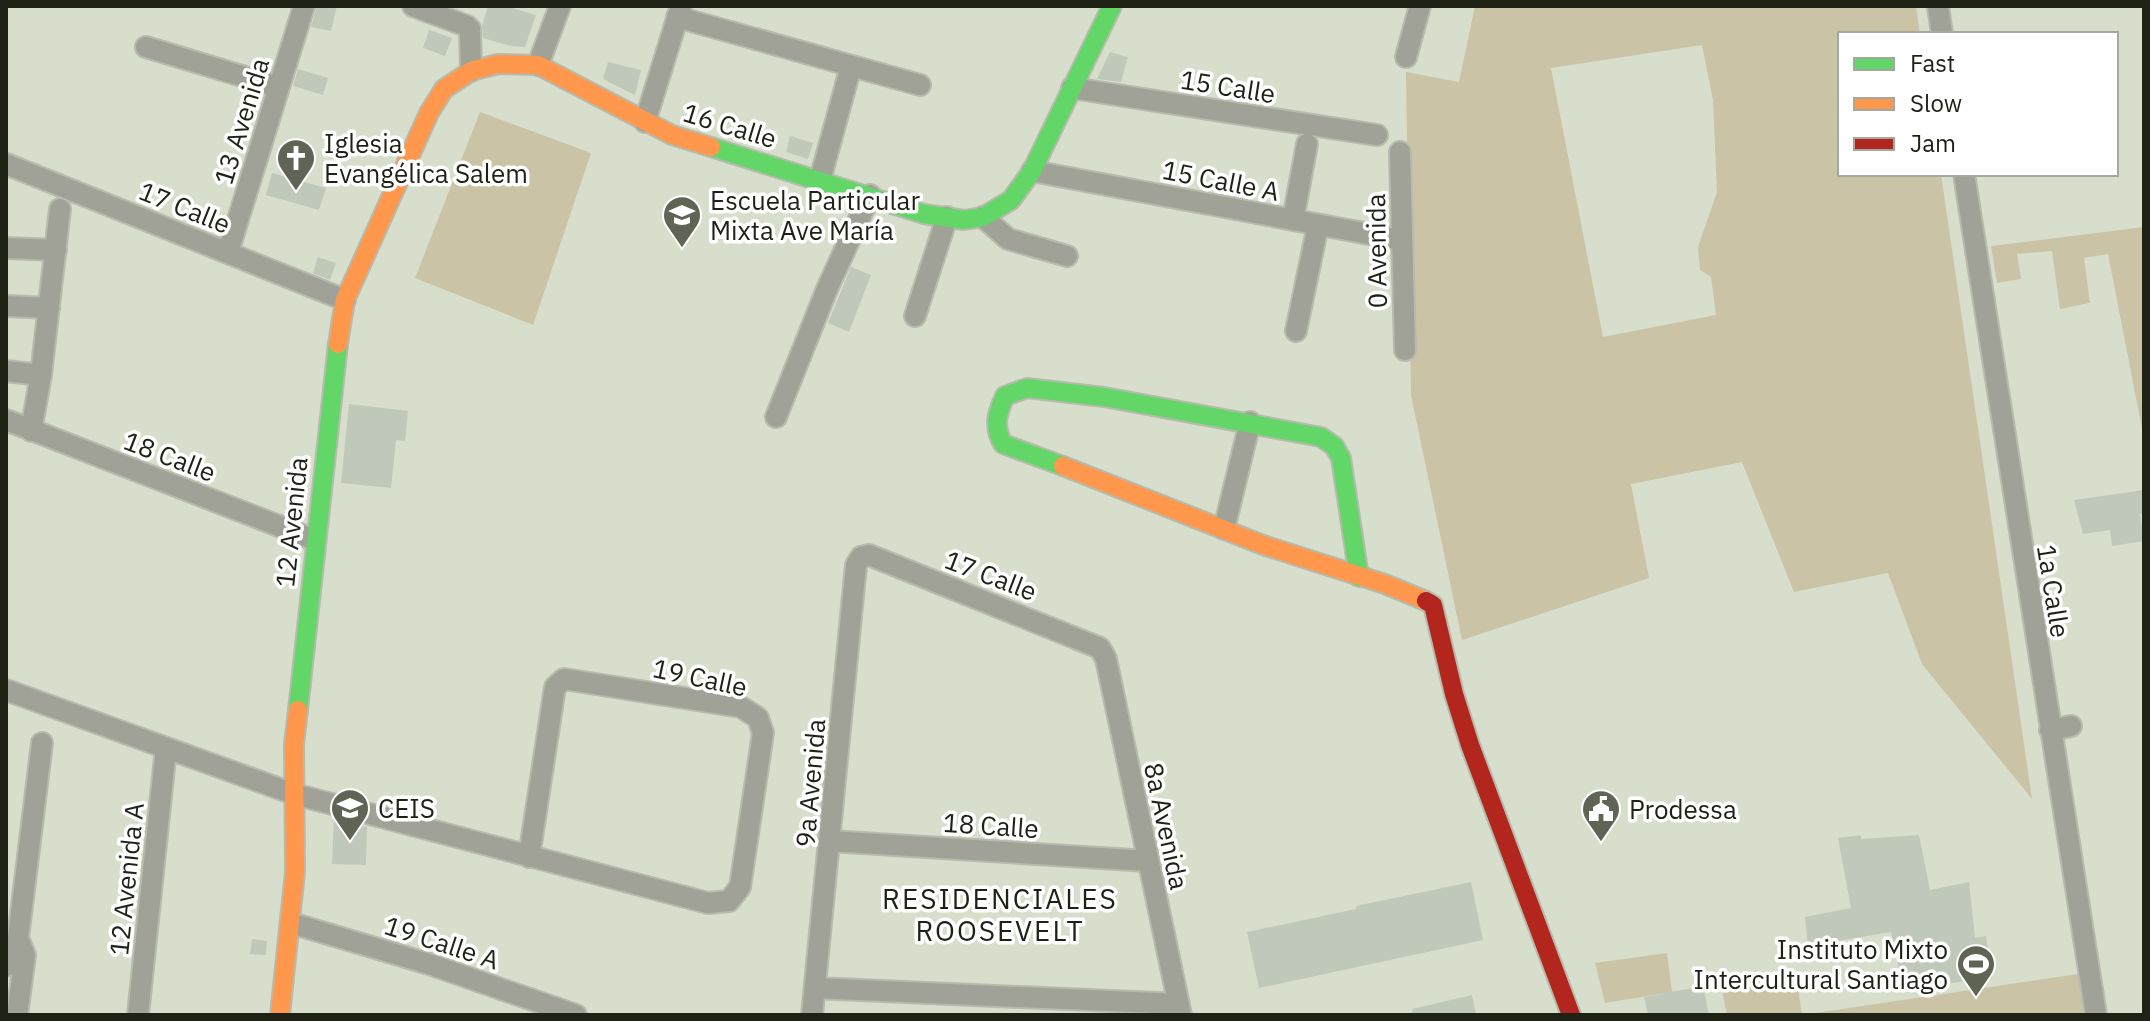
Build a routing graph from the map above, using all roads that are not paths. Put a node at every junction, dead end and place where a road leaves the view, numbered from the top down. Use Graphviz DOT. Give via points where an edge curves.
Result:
graph roads {
  1 [pos="304,6"];
  2 [pos="413,6"];
  3 [pos="560,6"];
  4 [pos="1112,6"];
  5 [pos="1420,6"];
  6 [pos="1938,6"];
  7 [pos="679,12"];
  8 [pos="1942,32"];
  9 [pos="146,47"];
  10 [pos="1406,57"];
  11 [pos="538,65"];
  12 [pos="851,66"];
  13 [pos="471,71"];
  14 [pos="920,85"];
  15 [pos="278,87"];
  16 [pos="1072,88"];
  17 [pos="645,122"];
  18 [pos="1377,135"];
  19 [pos="1307,144"];
  20 [pos="1400,152"];
  21 [pos="6,164"];
  22 [pos="1032,171"];
  23 [pos="1964,176"];
  24 [pos="820,180"];
  25 [pos="870,195"];
  26 [pos="60,209"];
  27 [pos="947,217"];
  28 [pos="983,217"];
  29 [pos="1293,220"];
  30 [pos="1318,225"];
  31 [pos="1401,240"];
  32 [pos="6,248"];
  33 [pos="56,250"];
  34 [pos="228,252"];
  35 [pos="1067,256"];
  36 [pos="345,300"];
  37 [pos="6,306"];
  38 [pos="49,308"];
  39 [pos="915,316"];
  40 [pos="1296,331"];
  41 [pos="1405,350"];
  42 [pos="6,371"];
  43 [pos="41,375"];
  44 [pos="776,417"];
  45 [pos="6,420"];
  46 [pos="1250,422"];
  47 [pos="31,431"];
  48 [pos="1224,529"];
  49 [pos="315,540"];
  50 [pos="861,557"];
  51 [pos="1359,577"];
  52 [pos="1100,648"];
  53 [pos="6,690"];
  54 [pos="2071,726"];
  55 [pos="2050,730"];
  56 [pos="42,743"];
  57 [pos="166,748"];
  58 [pos="294,794"];
  59 [pos="830,841"];
  60 [pos="529,857"];
  61 [pos="1148,861"];
  62 [pos="291,923"];
  63 [pos="12,938"];
  64 [pos="6,966"];
  65 [pos="815,988"];
  66 [pos="1180,1010"];
  67 [pos="17,1015"];
  68 [pos="138,1015"];
  69 [pos="280,1015"];
  70 [pos="576,1015"];
  71 [pos="812,1015"];
  72 [pos="1571,1015"];
  73 [pos="2096,1015"];
  1 -- 15 [label="street, 13 Avenida"];
  2 -- 13 [label="street" via="470,29"];
  3 -- 11 [label="street"];
  4 -- 16 [label="main road"];
  5 -- 10 [label="street"];
  6 -- 8 [label="street"];
  7 -- 12 [label="street"];
  7 -- 17 [label="street"];
  9 -- 15 [label="street"];
  11 -- 13 [label="main road, 16 Calle" via="498,64"];
  11 -- 17 [label="main road, 16 Calle"];
  12 -- 14 [label="street"];
  12 -- 24 [label="street"];
  13 -- 36 [label="main road, 12 Avenida" via="444,89 429,113"];
  15 -- 34 [label="street, 13 Avenida"];
  16 -- 18 [label="street, 15 Calle"];
  16 -- 22 [label="main road"];
  17 -- 24 [label="main road, 16 Calle"];
  19 -- 29 [label="street"];
  20 -- 31 [label="street, 0 Avenida"];
  21 -- 34 [label="street, 17 Calle"];
  22 -- 28 [label="main road" via="1011,200"];
  22 -- 29 [label="street, 15 Calle A"];
  23 -- 55 [label="street, 1a Calle"];
  24 -- 25 [label="main road, 16 Calle"];
  25 -- 27 [label="main road, 16 Calle"];
  25 -- 44 [label="street"];
  26 -- 33 [label="street"];
  27 -- 28 [label="main road, 16 Calle"];
  27 -- 39 [label="street"];
  28 -- 35 [label="street" via="1008,239"];
  29 -- 30 [label="street, 15 Calle A"];
  30 -- 31 [label="street, 15 Calle A"];
  30 -- 40 [label="street"];
  31 -- 41 [label="street, 0 Avenida"];
  32 -- 33 [label="street"];
  33 -- 38 [label="street"];
  34 -- 36 [label="street, 17 Calle"];
  36 -- 49 [label="main road, 12 Avenida"];
  37 -- 38 [label="street"];
  38 -- 43 [label="street"];
  42 -- 43 [label="street"];
  43 -- 47 [label="street"];
  45 -- 47 [label="street, 18 Calle"];
  46 -- 48 [label="street"];
  46 -- 48 [label="main road" via="1027,388 1005,396 996,416 995,432 1003,444"];
  46 -- 51 [label="main road" via="1321,437 1334,446 1348,491"];
  47 -- 49 [label="street, 18 Calle"];
  48 -- 51 [label="main road"];
  49 -- 58 [label="main road, 12 Avenida" via="294,744"];
  50 -- 52 [label="street, 17 Calle" via="869,555"];
  50 -- 59 [label="street, 9a Avenida" via="856,565"];
  51 -- 72 [label="main road" via="1433,605 1456,703"];
  52 -- 61 [label="street, 8a Avenida"];
  53 -- 57 [label="street, 19 Calle"];
  54 -- 55 [label="street"];
  55 -- 73 [label="street, 1a Calle"];
  56 -- 63 [label="street"];
  57 -- 58 [label="street, 19 Calle"];
  57 -- 68 [label="street, 12 Avenida A"];
  58 -- 60 [label="street, 19 Calle"];
  58 -- 62 [label="main road, 12 Avenida"];
  59 -- 61 [label="street, 18 Calle"];
  59 -- 65 [label="street, 9a Avenida"];
  60 -- 60 [label="street, 19 Calle" via="708,903 729,901 740,887 763,733 758,718 741,707 564,679 555,687"];
  61 -- 66 [label="street, 8a Avenida"];
  62 -- 69 [label="main road, 12 Avenida"];
  62 -- 70 [label="street, 19 Calle A"];
  63 -- 64 [label="street"];
  63 -- 67 [label="street" via="25,955"];
  65 -- 66 [label="street"];
  65 -- 71 [label="street, 9a Avenida"];
}
